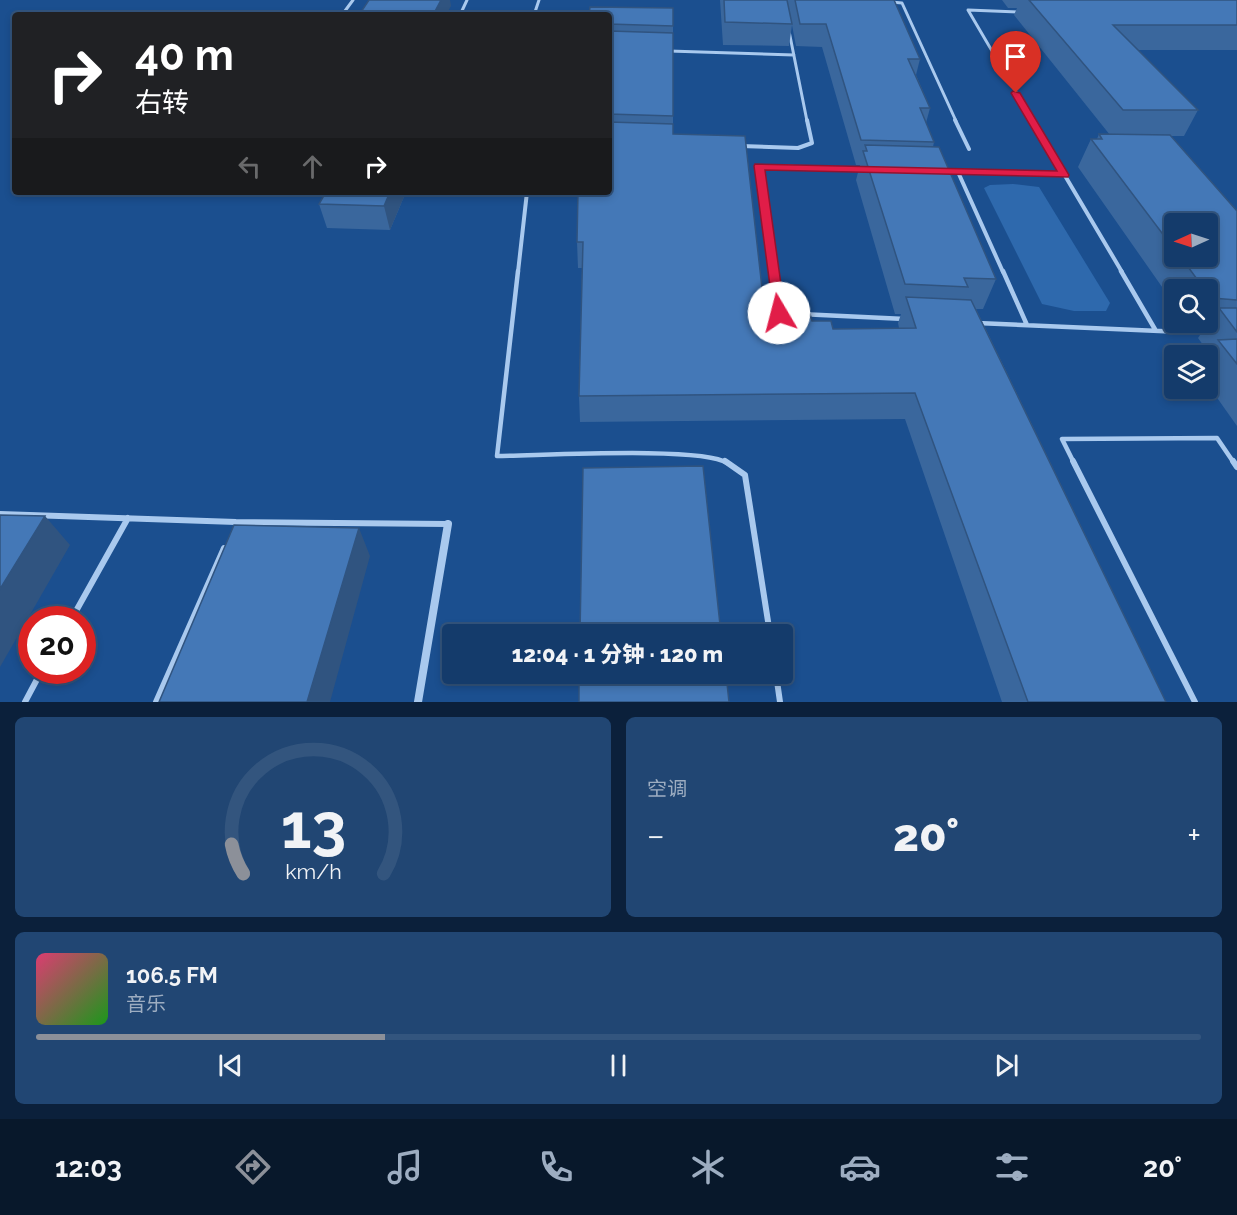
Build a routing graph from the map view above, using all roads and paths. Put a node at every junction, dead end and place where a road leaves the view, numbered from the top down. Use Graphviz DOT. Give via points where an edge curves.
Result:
graph roads {
  1 [pos="881,2"];
  2 [pos="1026,12"];
  3 [pos="787,22"];
  4 [pos="667,51"];
  5 [pos="794,55"];
  6 [pos="739,146"];
  7 [pos="969,149"];
  8 [pos="865,169"];
  9 [pos="935,171"];
  10 [pos="958,172"];
  11 [pos="1064,175"];
  12 [pos="527,195"];
  13 [pos="909,319"];
  14 [pos="968,322"];
  15 [pos="1027,325"];
  16 [pos="1156,331"];
  17 [pos="1214,334"];
  18 [pos="1237,467"];
  19 [pos="0,514"];
  20 [pos="128,518"];
  21 [pos="236,522"];
  22 [pos="448,524"];
  23 [pos="231,533"];
  24 [pos="226,543"];
  25 [pos="79,606"];
  26 [pos="768,624"];
  27 [pos="35,684"];
  28 [pos="777,684"];
  29 [pos="25,702"];
  30 [pos="156,702"];
  31 [pos="418,702"];
  32 [pos="780,702"];
  33 [pos="1196,702"];
  1 -- 7 [label="lane" via="902,3"];
  2 -- 11 [label="lane" via="968,10"];
  3 -- 5 [label="lane"];
  4 -- 5 [label="lane"];
  5 -- 6 [label="lane" via="812,143 798,148"];
  8 -- 13 [label="lane" via="759,166 779,313"];
  9 -- 10 [label="lane"];
  10 -- 11 [label="lane"];
  10 -- 15 [label="lane"];
  11 -- 16 [label="lane"];
  12 -- 26 [label="lane" via="497,456 674,454 720,458 745,475"];
  14 -- 15 [label="lane"];
  15 -- 16 [label="lane"];
  16 -- 17 [label="lane"];
  18 -- 33 [label="lane" via="1217,438 1062,439"];
  19 -- 20 [label="lane"];
  20 -- 21 [label="lane"];
  20 -- 25 [label="lane"];
  21 -- 22 [label="lane"];
  21 -- 23 [label="lane"];
  22 -- 31 [label="street"];
  24 -- 30 [label="lane"];
  27 -- 29 [label="lane"];
  28 -- 32 [label="lane"];
}
